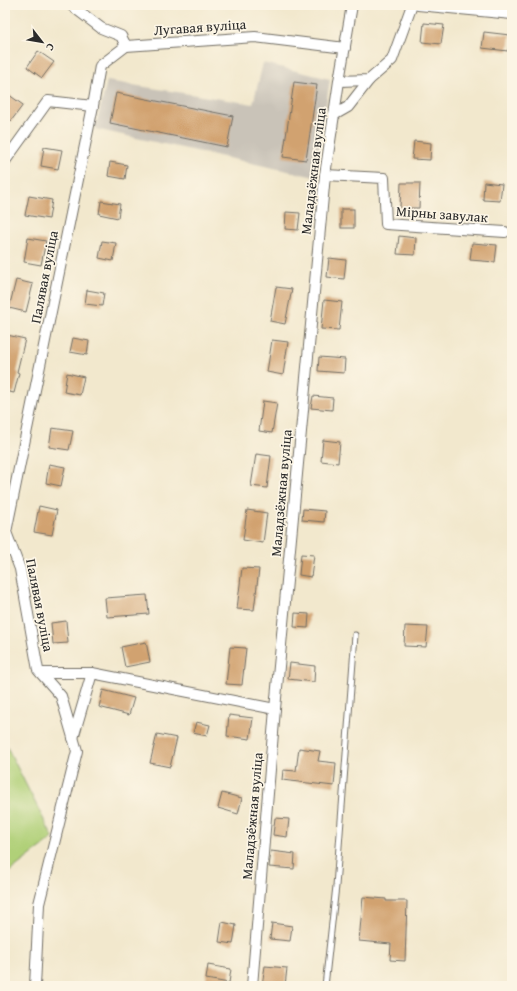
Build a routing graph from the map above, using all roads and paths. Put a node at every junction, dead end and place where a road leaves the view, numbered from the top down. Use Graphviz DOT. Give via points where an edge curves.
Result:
graph roads {
  1 [pos="71,5"];
  2 [pos="352,5"];
  3 [pos="412,5"];
  4 [pos="418,5"];
  5 [pos="512,14"];
  6 [pos="126,46"];
  7 [pos="345,48"];
  8 [pos="369,80"];
  9 [pos="339,81"];
  10 [pos="93,106"];
  11 [pos="334,115"];
  12 [pos="5,161"];
  13 [pos="325,175"];
  14 [pos="505,232"];
  15 [pos="10,554"];
  16 [pos="355,635"];
  17 [pos="41,673"];
  18 [pos="92,673"];
  19 [pos="275,709"];
  20 [pos="73,738"];
  21 [pos="35,986"];
  22 [pos="252,986"];
  23 [pos="325,986"];
  1 -- 6 [label="street" via="101,28 121,36"];
  2 -- 7 [label="street, Маладзёжная вуліца"];
  3 -- 8 [label="street" via="392,60"];
  4 -- 5 [label="street"];
  6 -- 7 [label="street, Лугавая вуліца" via="255,37"];
  6 -- 10 [label="street, Палявая вуліца" via="100,66"];
  7 -- 9 [label="street, Маладзёжная вуліца"];
  8 -- 9 [label="street"];
  8 -- 11 [label="street" via="348,106"];
  9 -- 11 [label="street, Маладзёжная вуліца"];
  10 -- 12 [label="street" via="48,101"];
  10 -- 15 [label="street, Палявая вуліца" via="6,532"];
  11 -- 13 [label="street, Маладзёжная вуліца"];
  13 -- 14 [label="street, Мірны завулак" via="384,178 386,224"];
  13 -- 19 [label="street, Маладзёжная вуліца"];
  15 -- 17 [label="street, Палявая вуліца" via="20,569 38,670"];
  16 -- 23 [label="lane" via="336,886"];
  17 -- 18 [label="street"];
  17 -- 20 [label="street, Палявая вуліца" via="61,696"];
  18 -- 19 [label="street"];
  18 -- 20 [label="street"];
  19 -- 22 [label="street, Маладзёжная вуліца"];
  20 -- 21 [label="street, Палявая вуліца" via="77,751 39,904"];
}
